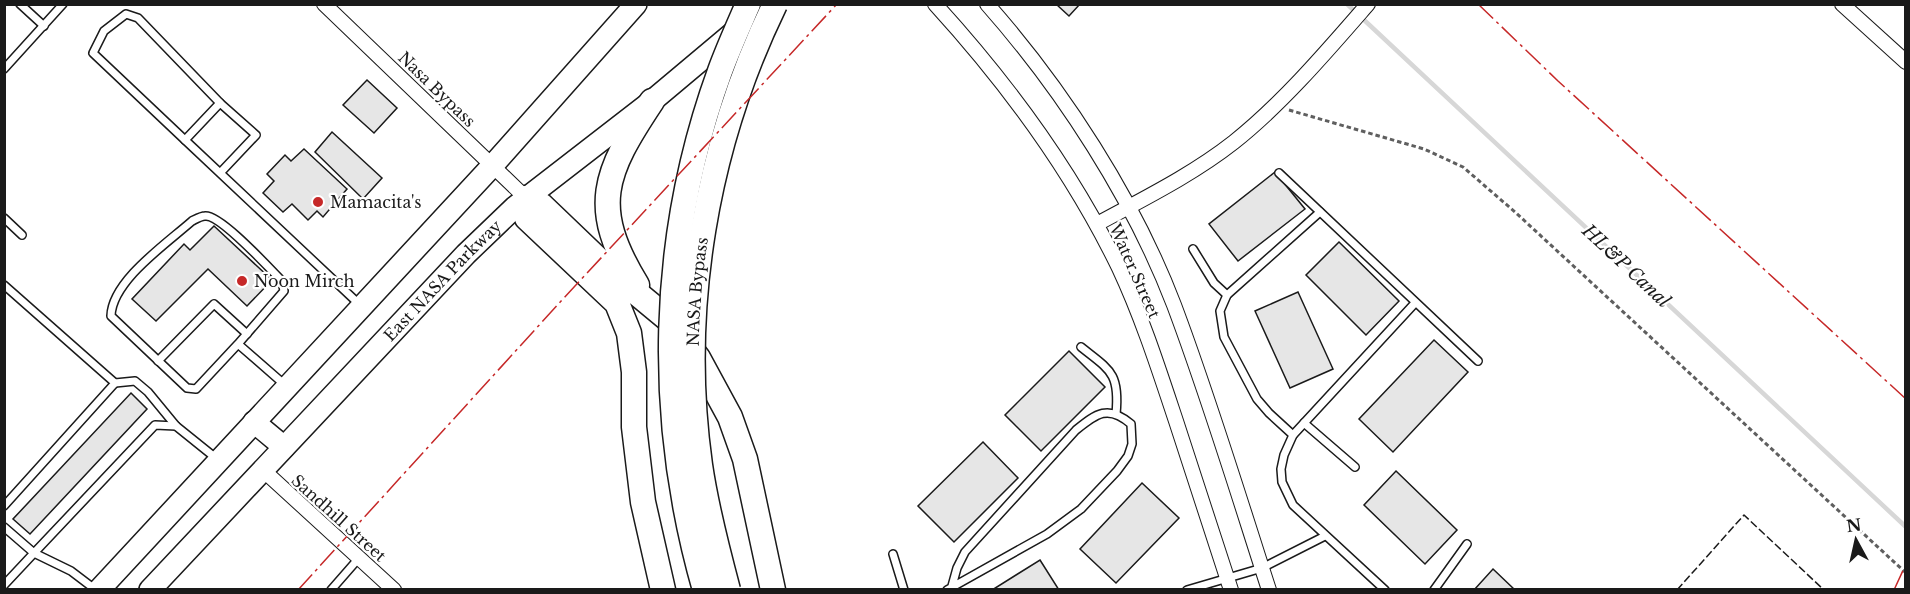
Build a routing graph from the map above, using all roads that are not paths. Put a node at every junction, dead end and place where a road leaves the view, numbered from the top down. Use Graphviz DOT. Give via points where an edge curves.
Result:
graph roads {
  1 [pos="20,4"];
  2 [pos="63,4"];
  3 [pos="324,4"];
  4 [pos="636,4"];
  5 [pos="748,4"];
  6 [pos="766,4"];
  7 [pos="775,4"];
  8 [pos="935,4"];
  9 [pos="987,4"];
  10 [pos="1368,4"];
  11 [pos="1842,4"];
  12 [pos="44,26"];
  13 [pos="1905,62"];
  14 [pos="4,69"];
  15 [pos="652,101"];
  16 [pos="220,103"];
  17 [pos="185,140"];
  18 [pos="493,165"];
  19 [pos="220,173"];
  20 [pos="1279,173"];
  21 [pos="526,198"];
  22 [pos="1128,207"];
  23 [pos="1320,212"];
  24 [pos="4,218"];
  25 [pos="1097,224"];
  26 [pos="22,235"];
  27 [pos="1193,249"];
  28 [pos="4,285"];
  29 [pos="1227,296"];
  30 [pos="646,300"];
  31 [pos="1415,303"];
  32 [pos="361,306"];
  33 [pos="247,334"];
  34 [pos="238,344"];
  35 [pos="1081,346"];
  36 [pos="158,361"];
  37 [pos="1478,361"];
  38 [pos="115,383"];
  39 [pos="287,387"];
  40 [pos="1116,414"];
  41 [pos="254,422"];
  42 [pos="1304,423"];
  43 [pos="176,426"];
  44 [pos="1293,435"];
  45 [pos="284,447"];
  46 [pos="219,460"];
  47 [pos="1354,466"];
  48 [pos="262,470"];
  49 [pos="4,506"];
  50 [pos="4,527"];
  51 [pos="1325,536"];
  52 [pos="1467,544"];
  53 [pos="34,553"];
  54 [pos="893,554"];
  55 [pos="358,558"];
  56 [pos="1262,568"];
  57 [pos="1230,584"];
  58 [pos="4,585"];
  59 [pos="105,587"];
  60 [pos="950,588"];
  61 [pos="150,590"];
  62 [pos="331,590"];
  63 [pos="394,590"];
  64 [pos="663,590"];
  65 [pos="705,590"];
  66 [pos="728,590"];
  67 [pos="773,590"];
  68 [pos="904,590"];
  69 [pos="1187,590"];
  70 [pos="1269,590"];
  71 [pos="1385,590"];
  72 [pos="1434,590"];
  1 -- 12 [label="lane"];
  2 -- 12 [label="lane"];
  3 -- 18 [label="street, Nasa Bypass"];
  4 -- 18 [label="main road"];
  5 -- 65 [label="highway, NASA Bypass, bridge" via="720,70 697,146 682,216 674,284 670,349 673,431 685,514"];
  6 -- 15 [label="main road, East NASA Parkway"];
  7 -- 66 [label="highway, NASA Bypass, bridge" via="744,75 720,152 706,213 696,290 693,344 698,443 708,513"];
  8 -- 25 [label="street, Water Street" via="1040,134"];
  9 -- 22 [label="street, Water Street" via="1053,85"];
  10 -- 22 [label="street" via="1235,141 1199,167"];
  11 -- 13 [label="street"];
  12 -- 14 [label="lane"];
  15 -- 21 [label="main road, East NASA Parkway"];
  15 -- 30 [label="highway" via="621,151 610,182 607,211 618,252"];
  16 -- 17 [label="lane"];
  16 -- 17 [label="lane" via="138,18 126,14 104,31 93,53"];
  16 -- 19 [label="lane" via="256,135"];
  17 -- 19 [label="lane"];
  18 -- 21 [label="street, Nasa Bypass"];
  18 -- 32 [label="main road"];
  19 -- 32 [label="lane"];
  20 -- 23 [label="lane"];
  21 -- 30 [label="highway" via="541,205"];
  21 -- 45 [label="main road, East NASA Parkway" via="466,254"];
  21 -- 64 [label="highway" via="527,218 617,303 629,333 643,502"];
  22 -- 25 [label="street"];
  22 -- 56 [label="street, Water Street" via="1173,304"];
  23 -- 29 [label="lane"];
  23 -- 31 [label="lane"];
  24 -- 26 [label="lane"];
  25 -- 57 [label="street, Water Street" via="1154,356"];
  27 -- 29 [label="lane"];
  28 -- 38 [label="lane"];
  29 -- 44 [label="lane" via="1220,311 1224,337 1257,399"];
  30 -- 67 [label="highway" via="685,339 730,417 751,478"];
  31 -- 37 [label="lane"];
  31 -- 42 [label="lane"];
  32 -- 39 [label="main road"];
  33 -- 34 [label="lane"];
  33 -- 36 [label="lane" via="214,304"];
  33 -- 36 [label="lane" via="284,291 282,281 222,222 203,216 192,221 132,274 111,304 111,316"];
  34 -- 36 [label="lane" via="196,389 187,388"];
  34 -- 39 [label="lane"];
  35 -- 40 [label="lane" via="1110,370 1118,390"];
  38 -- 43 [label="lane" via="135,381"];
  38 -- 49 [label="lane"];
  39 -- 41 [label="main road"];
  40 -- 60 [label="lane" via="1094,416 1076,430 965,552"];
  40 -- 60 [label="lane" via="1131,424 1128,456 1082,509 1047,534"];
  41 -- 45 [label="main road"];
  41 -- 46 [label="main road"];
  42 -- 44 [label="lane"];
  42 -- 47 [label="lane"];
  43 -- 46 [label="lane"];
  43 -- 53 [label="lane" via="155,425"];
  44 -- 51 [label="lane" via="1284,455 1282,482 1293,505"];
  45 -- 48 [label="main road, East NASA Parkway"];
  46 -- 59 [label="main road"];
  48 -- 55 [label="street, Sandhill Street"];
  48 -- 61 [label="main road, East NASA Parkway"];
  50 -- 53 [label="lane"];
  51 -- 56 [label="lane"];
  51 -- 71 [label="lane"];
  52 -- 72 [label="lane"];
  53 -- 58 [label="lane"];
  53 -- 59 [label="lane"];
  54 -- 68 [label="lane"];
  55 -- 62 [label="lane"];
  55 -- 63 [label="street, Sandhill Street"];
  56 -- 57 [label="lane"];
  56 -- 70 [label="street, Water Street"];
  57 -- 69 [label="lane"];
}
